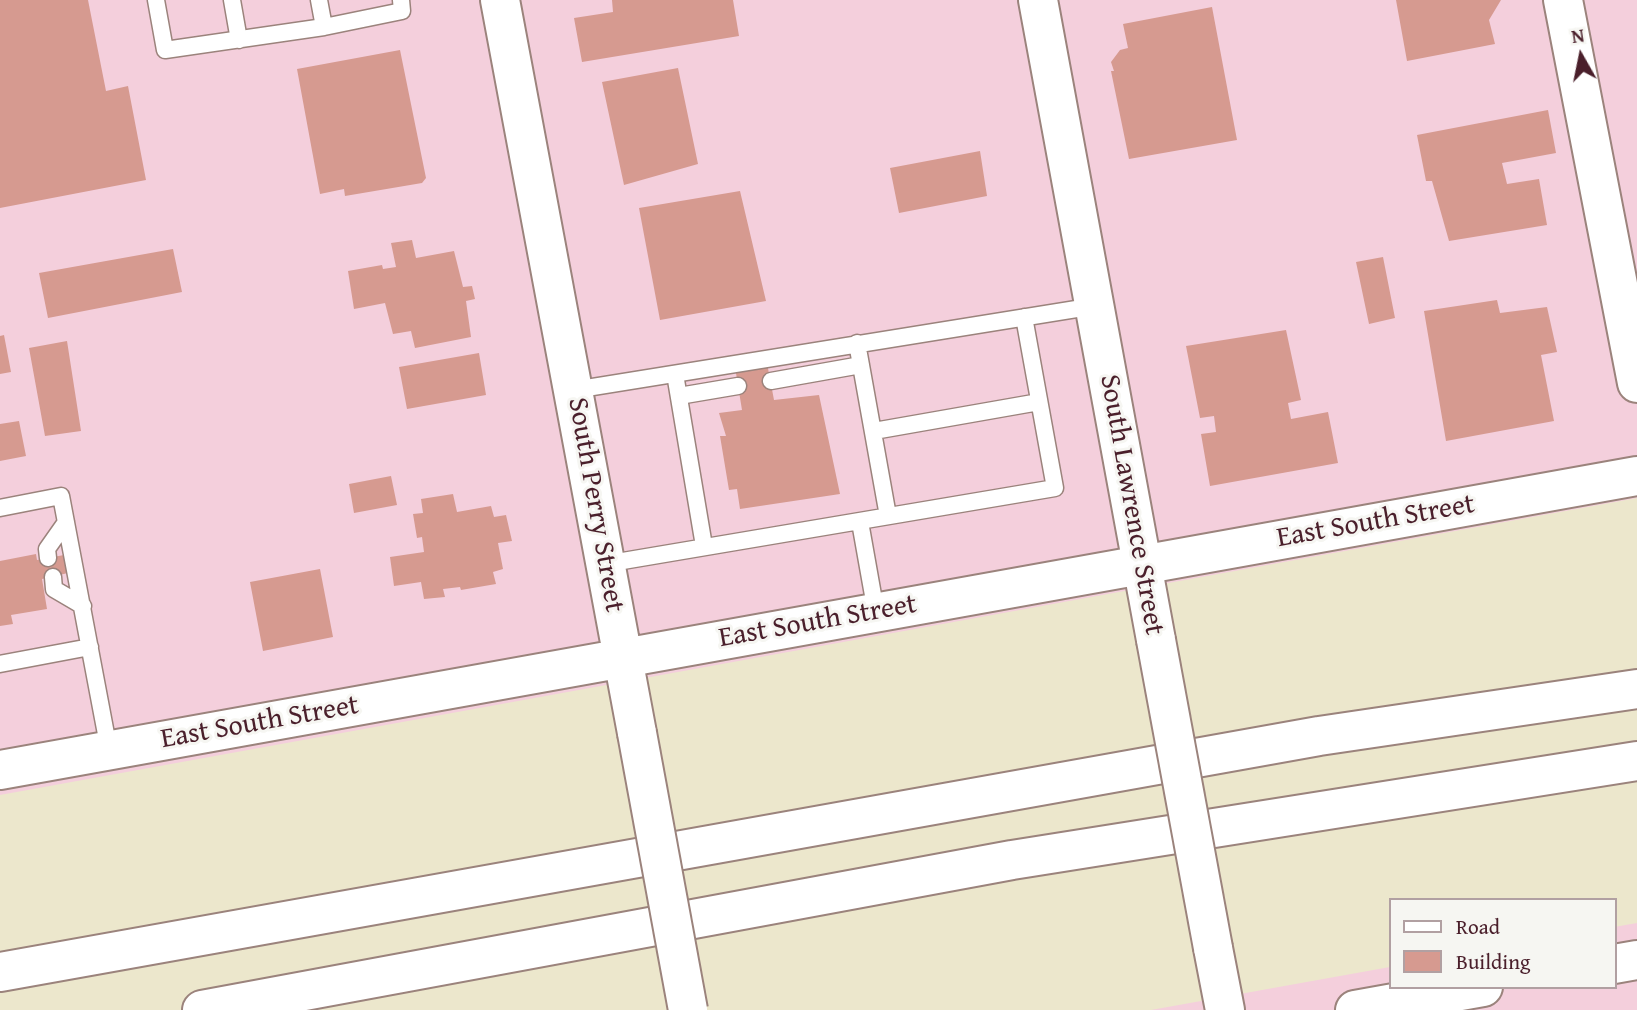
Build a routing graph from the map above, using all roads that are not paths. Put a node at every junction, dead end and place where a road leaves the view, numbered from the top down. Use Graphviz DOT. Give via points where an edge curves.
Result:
graph roads {
  1 [pos="156,0"];
  2 [pos="232,0"];
  3 [pos="319,0"];
  4 [pos="401,0"];
  5 [pos="500,0"];
  6 [pos="1038,0"];
  7 [pos="1563,0"];
  8 [pos="324,27"];
  9 [pos="239,40"];
  10 [pos="1095,306"];
  11 [pos="1024,317"];
  12 [pos="857,343"];
  13 [pos="861,365"];
  14 [pos="675,374"];
  15 [pos="771,381"];
  16 [pos="1637,383"];
  17 [pos="738,386"];
  18 [pos="574,390"];
  19 [pos="679,396"];
  20 [pos="1039,402"];
  21 [pos="874,431"];
  22 [pos="1637,476"];
  23 [pos="0,508"];
  24 [pos="888,516"];
  25 [pos="66,522"];
  26 [pos="860,522"];
  27 [pos="704,547"];
  28 [pos="48,558"];
  29 [pos="605,564"];
  30 [pos="1142,564"];
  31 [pos="52,577"];
  32 [pos="83,606"];
  33 [pos="876,612"];
  34 [pos="90,647"];
  35 [pos="623,657"];
  36 [pos="0,664"];
  37 [pos="1637,689"];
  38 [pos="109,750"];
  39 [pos="1637,761"];
  40 [pos="0,770"];
  41 [pos="1637,960"];
  42 [pos="1616,964"];
  43 [pos="0,972"];
  44 [pos="1472,989"];
  45 [pos="202,1010"];
  46 [pos="688,1010"];
  47 [pos="1225,1010"];
  48 [pos="1356,1010"];
  1 -- 9 [label="lane" via="166,50"];
  2 -- 9 [label="lane"];
  3 -- 8 [label="lane"];
  4 -- 8 [label="lane" via="402,11"];
  5 -- 18 [label="main road, South Perry Street"];
  6 -- 10 [label="main road, South Lawrence Street"];
  7 -- 16 [label="main road"];
  8 -- 9 [label="lane"];
  10 -- 11 [label="lane"];
  10 -- 30 [label="main road, South Lawrence Street"];
  11 -- 12 [label="lane"];
  11 -- 20 [label="lane"];
  12 -- 13 [label="lane"];
  12 -- 14 [label="lane"];
  13 -- 15 [label="lane"];
  13 -- 21 [label="lane"];
  14 -- 18 [label="lane"];
  14 -- 19 [label="lane"];
  17 -- 19 [label="lane"];
  18 -- 29 [label="main road, South Perry Street"];
  19 -- 27 [label="lane"];
  20 -- 21 [label="lane"];
  20 -- 24 [label="lane" via="1055,488"];
  21 -- 24 [label="lane"];
  22 -- 30 [label="main road, East South Street"];
  23 -- 25 [label="lane" via="61,496"];
  24 -- 26 [label="lane"];
  25 -- 28 [label="lane" via="47,549"];
  25 -- 32 [label="lane"];
  26 -- 27 [label="lane"];
  26 -- 33 [label="lane"];
  27 -- 29 [label="lane"];
  29 -- 35 [label="main road, South Perry Street"];
  30 -- 33 [label="main road, East South Street"];
  30 -- 47 [label="main road, South Lawrence Street, bridge"];
  31 -- 32 [label="lane" via="54,589"];
  32 -- 34 [label="lane"];
  33 -- 35 [label="main road, East South Street"];
  34 -- 36 [label="lane"];
  34 -- 38 [label="lane"];
  35 -- 38 [label="main road, East South Street"];
  35 -- 46 [label="main road, South Perry Street, bridge"];
  37 -- 43 [label="main road" via="1292,740"];
  38 -- 40 [label="main road, East South Street"];
  39 -- 45 [label="main road" via="1012,860"];
  41 -- 42 [label="main road"];
  44 -- 48 [label="main road"];
}
